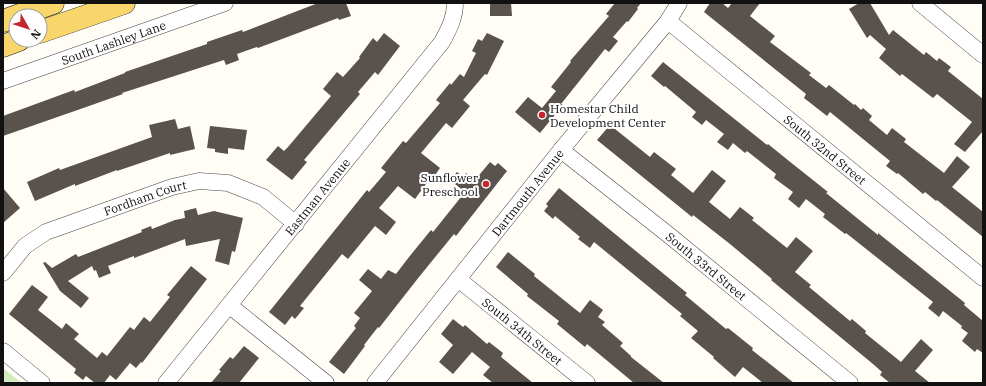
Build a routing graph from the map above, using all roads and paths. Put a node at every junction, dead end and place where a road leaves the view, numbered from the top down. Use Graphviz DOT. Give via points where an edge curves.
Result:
graph roads {
  1 [pos="53,3"];
  2 [pos="124,3"];
  3 [pos="225,3"];
  4 [pos="455,3"];
  5 [pos="679,3"];
  6 [pos="920,3"];
  7 [pos="3,20"];
  8 [pos="668,21"];
  9 [pos="48,29"];
  10 [pos="983,55"];
  11 [pos="3,81"];
  12 [pos="561,150"];
  13 [pos="296,224"];
  14 [pos="3,273"];
  15 [pos="983,278"];
  16 [pos="458,279"];
  17 [pos="230,306"];
  18 [pos="3,351"];
  19 [pos="42,383"];
  20 [pos="166,383"];
  21 [pos="326,383"];
  22 [pos="375,383"];
  23 [pos="587,383"];
  24 [pos="850,383"];
  1 -- 7 [label="main road"];
  2 -- 9 [label="main road"];
  3 -- 11 [label="street, South Lashley Lane"];
  4 -- 13 [label="street, Eastman Avenue" via="455,12 442,42"];
  5 -- 8 [label="street, Dartmouth Avenue"];
  6 -- 10 [label="street"];
  8 -- 12 [label="street, Dartmouth Avenue"];
  8 -- 15 [label="street, South 32nd Street"];
  12 -- 16 [label="street, Dartmouth Avenue"];
  12 -- 24 [label="street, South 33rd Street"];
  13 -- 14 [label="street, Fordham Court" via="263,197 228,183 199,181 172,186 46,232 25,246"];
  13 -- 17 [label="street, Eastman Avenue"];
  16 -- 22 [label="street, Dartmouth Avenue"];
  16 -- 23 [label="street, South 34th Street"];
  17 -- 20 [label="street, Eastman Avenue"];
  17 -- 21 [label="street"];
  18 -- 19 [label="street"];
}
